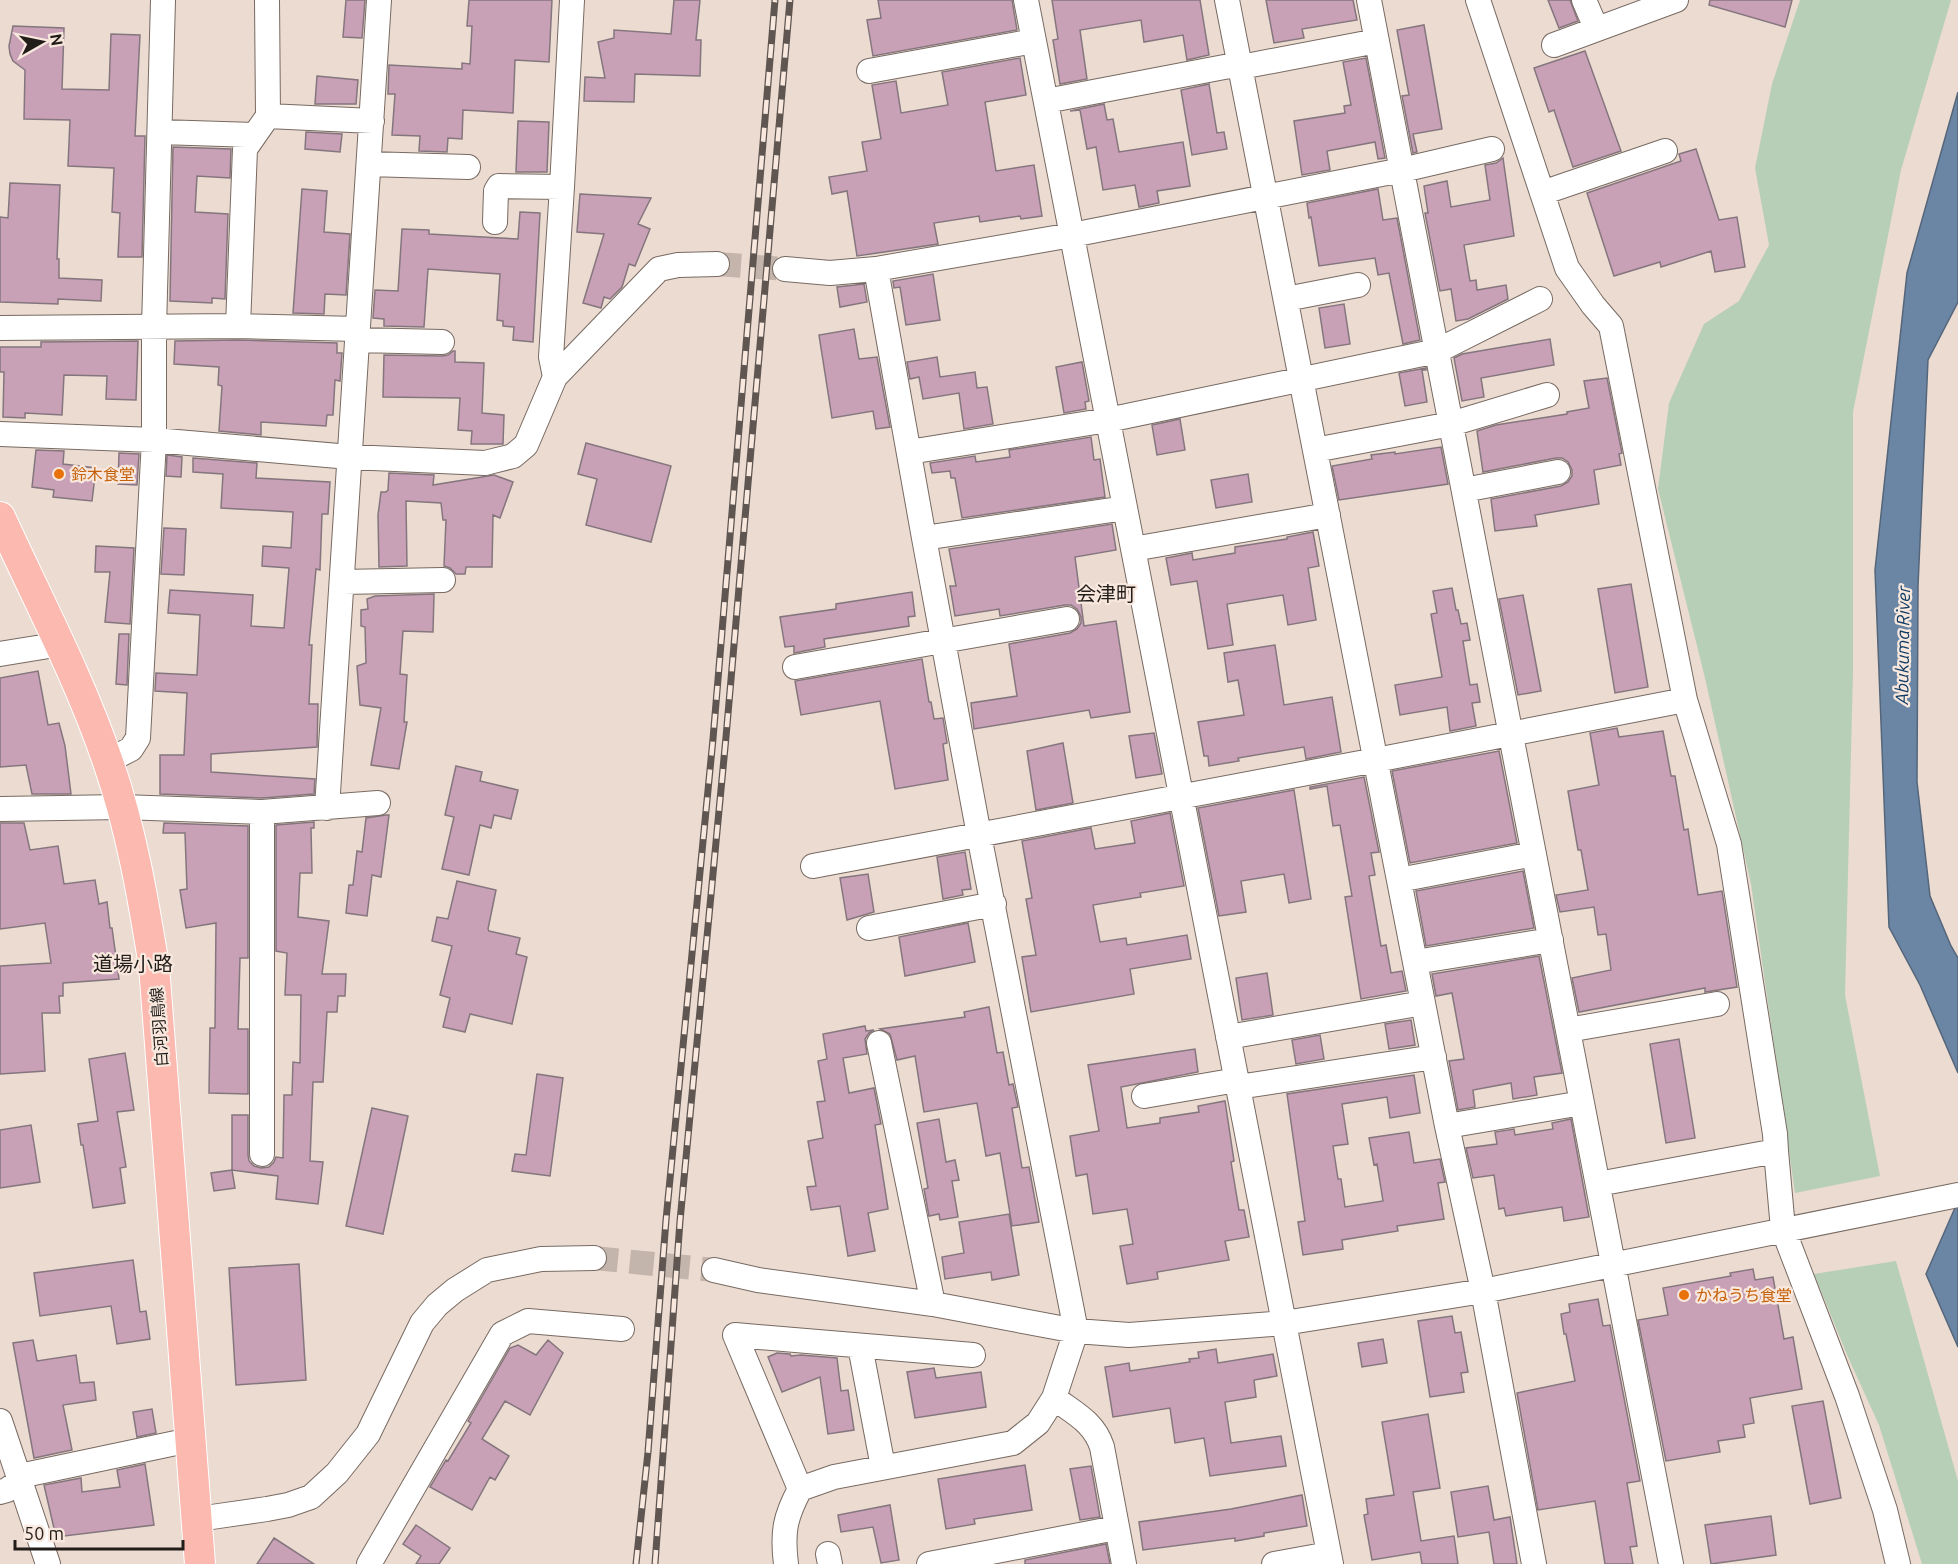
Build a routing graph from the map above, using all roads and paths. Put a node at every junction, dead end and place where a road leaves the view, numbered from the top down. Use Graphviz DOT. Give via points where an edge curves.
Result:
graph roads {
  1 [pos="163,0"];
  2 [pos="267,0"];
  3 [pos="379,0"];
  4 [pos="572,0"];
  5 [pos="1026,0"];
  6 [pos="1227,0"];
  7 [pos="1369,0"];
  8 [pos="1478,0"];
  9 [pos="1584,0"];
  10 [pos="1676,0"];
  11 [pos="1596,28"];
  12 [pos="1034,41"];
  13 [pos="1377,41"];
  14 [pos="1554,45"];
  15 [pos="1240,65"];
  16 [pos="869,71"];
  17 [pos="1046,101"];
  18 [pos="268,116"];
  19 [pos="372,121"];
  20 [pos="160,132"];
  21 [pos="254,135"];
  22 [pos="1492,149"];
  23 [pos="1665,152"];
  24 [pos="369,164"];
  25 [pos="468,167"];
  26 [pos="1402,170"];
  27 [pos="562,187"];
  28 [pos="1542,193"];
  29 [pos="1265,196"];
  30 [pos="495,222"];
  31 [pos="1072,234"];
  32 [pos="717,264"];
  33 [pos="785,269"];
  34 [pos="876,269"];
  35 [pos="1358,285"];
  36 [pos="1286,299"];
  37 [pos="1540,299"];
  38 [pos="238,326"];
  39 [pos="0,328"];
  40 [pos="154,328"];
  41 [pos="358,334"];
  42 [pos="442,342"];
  43 [pos="1437,351"];
  44 [pos="555,377"];
  45 [pos="1301,379"];
  46 [pos="1547,395"];
  47 [pos="1108,420"];
  48 [pos="1451,424"];
  49 [pos="0,434"];
  50 [pos="154,440"];
  51 [pos="1315,450"];
  52 [pos="909,452"];
  53 [pos="350,457"];
  54 [pos="1558,472"];
  55 [pos="1464,490"];
  56 [pos="1125,508"];
  57 [pos="1328,515"];
  58 [pos="0,517"];
  59 [pos="924,538"];
  60 [pos="1133,549"];
  61 [pos="443,580"];
  62 [pos="342,582"];
  63 [pos="1067,619"];
  64 [pos="945,642"];
  65 [pos="61,644"];
  66 [pos="0,654"];
  67 [pos="795,667"];
  68 [pos="1685,700"];
  69 [pos="1510,732"];
  70 [pos="1376,760"];
  71 [pos="108,761"];
  72 [pos="1181,797"];
  73 [pos="378,803"];
  74 [pos="122,807"];
  75 [pos="327,808"];
  76 [pos="0,809"];
  77 [pos="262,812"];
  78 [pos="979,835"];
  79 [pos="1534,854"];
  80 [pos="813,866"];
  81 [pos="1400,880"];
  82 [pos="994,904"];
  83 [pos="869,928"];
  84 [pos="1551,940"];
  85 [pos="1415,962"];
  86 [pos="1423,1003"];
  87 [pos="1717,1004"];
  88 [pos="1568,1030"];
  89 [pos="1228,1037"];
  90 [pos="879,1043"];
  91 [pos="1434,1058"];
  92 [pos="1237,1084"];
  93 [pos="1144,1096"];
  94 [pos="1582,1103"];
  95 [pos="1447,1126"];
  96 [pos="1776,1151"];
  97 [pos="262,1154"];
  98 [pos="1598,1184"];
  99 [pos="1958,1195"];
  100 [pos="1793,1227"];
  101 [pos="594,1258"];
  102 [pos="1613,1263"];
  103 [pos="714,1270"];
  104 [pos="1483,1290"];
  105 [pos="933,1304"];
  106 [pos="1284,1323"];
  107 [pos="622,1329"];
  108 [pos="1076,1331"];
  109 [pos="860,1346"];
  110 [pos="973,1355"];
  111 [pos="1053,1398"];
  112 [pos="0,1421"];
  113 [pos="190,1440"];
  114 [pos="883,1467"];
  115 [pos="9,1486"];
  116 [pos="800,1490"];
  117 [pos="198,1519"];
  118 [pos="1116,1528"];
  119 [pos="1330,1559"];
  120 [pos="48,1564"];
  121 [pos="200,1564"];
  122 [pos="369,1564"];
  123 [pos="786,1564"];
  124 [pos="929,1564"];
  125 [pos="1124,1564"];
  126 [pos="1274,1564"];
  127 [pos="1534,1564"];
  128 [pos="1671,1564"];
  129 [pos="1898,1564"];
  1 -- 20 [label="street"];
  2 -- 18 [label="street"];
  3 -- 19 [label="street"];
  4 -- 27 [label="street"];
  5 -- 12 [label="street"];
  6 -- 15 [label="street"];
  7 -- 13 [label="street"];
  8 -- 28 [label="street"];
  9 -- 11 [label="street"];
  10 -- 11 [label="street"];
  11 -- 14 [label="street"];
  12 -- 16 [label="street"];
  12 -- 17 [label="street"];
  13 -- 15 [label="street"];
  13 -- 26 [label="street"];
  15 -- 17 [label="street"];
  15 -- 29 [label="street"];
  17 -- 31 [label="street"];
  18 -- 19 [label="street"];
  18 -- 21 [label="street"];
  19 -- 24 [label="street"];
  20 -- 21 [label="street"];
  20 -- 40 [label="street"];
  21 -- 38 [label="street" via="245,149"];
  22 -- 26 [label="street"];
  23 -- 28 [label="street"];
  24 -- 25 [label="street"];
  24 -- 41 [label="street"];
  26 -- 29 [label="street"];
  26 -- 43 [label="street"];
  27 -- 30 [label="street" via="499,186"];
  27 -- 44 [label="street" via="550,357"];
  28 -- 68 [label="street" via="1568,268 1611,326"];
  29 -- 31 [label="street"];
  29 -- 36 [label="street"];
  31 -- 34 [label="street"];
  31 -- 47 [label="street"];
  32 -- 44 [label="street" via="659,269"];
  33 -- 34 [label="street" via="830,273"];
  34 -- 52 [label="street"];
  35 -- 36 [label="street"];
  36 -- 45 [label="street"];
  37 -- 43 [label="street"];
  38 -- 40 [label="street"];
  38 -- 41 [label="street"];
  39 -- 40 [label="street"];
  40 -- 50 [label="street"];
  41 -- 42 [label="street"];
  41 -- 53 [label="street"];
  43 -- 45 [label="street"];
  43 -- 48 [label="street"];
  44 -- 53 [label="street" via="526,445 513,456 485,463"];
  45 -- 47 [label="street"];
  45 -- 51 [label="street"];
  46 -- 48 [label="street"];
  47 -- 52 [label="street"];
  47 -- 56 [label="street"];
  48 -- 51 [label="street"];
  48 -- 55 [label="street"];
  49 -- 50 [label="street"];
  50 -- 53 [label="street"];
  50 -- 71 [label="street" via="138,738 131,748"];
  51 -- 57 [label="street"];
  52 -- 59 [label="street"];
  53 -- 62 [label="street"];
  54 -- 55 [label="street"];
  55 -- 69 [label="street"];
  56 -- 59 [label="street"];
  56 -- 60 [label="street"];
  57 -- 60 [label="street"];
  57 -- 70 [label="street"];
  58 -- 65 [label="main road, 白河羽鳥線"];
  59 -- 64 [label="street"];
  60 -- 72 [label="street"];
  61 -- 62 [label="street"];
  62 -- 75 [label="street"];
  63 -- 64 [label="street"];
  64 -- 67 [label="street"];
  64 -- 78 [label="street"];
  65 -- 66 [label="street"];
  65 -- 71 [label="main road, 白河羽鳥線"];
  68 -- 69 [label="street"];
  68 -- 96 [label="street" via="1729,844"];
  69 -- 70 [label="street"];
  69 -- 79 [label="street"];
  70 -- 72 [label="street"];
  70 -- 81 [label="street"];
  71 -- 74 [label="main road, 白河羽鳥線"];
  72 -- 78 [label="street"];
  72 -- 89 [label="street"];
  73 -- 75 [label="street"];
  74 -- 76 [label="street"];
  74 -- 77 [label="street"];
  74 -- 113 [label="main road, 白河羽鳥線" via="154,966"];
  75 -- 77 [label="street"];
  77 -- 97 [label="street"];
  78 -- 80 [label="street"];
  78 -- 82 [label="street"];
  79 -- 81 [label="street"];
  79 -- 84 [label="street"];
  81 -- 85 [label="street"];
  82 -- 83 [label="street"];
  82 -- 108 [label="street"];
  84 -- 85 [label="street"];
  84 -- 88 [label="street"];
  85 -- 86 [label="street"];
  86 -- 89 [label="street"];
  86 -- 91 [label="street"];
  87 -- 88 [label="street"];
  88 -- 94 [label="street"];
  89 -- 92 [label="street"];
  90 -- 105 [label="street"];
  91 -- 92 [label="street"];
  91 -- 95 [label="street"];
  92 -- 93 [label="street"];
  92 -- 106 [label="street"];
  94 -- 95 [label="street"];
  94 -- 98 [label="street"];
  95 -- 104 [label="street"];
  96 -- 98 [label="street"];
  96 -- 100 [label="street"];
  98 -- 102 [label="street"];
  99 -- 100 [label="street"];
  100 -- 102 [label="street"];
  100 -- 129 [label="street" via="1885,1510"];
  101 -- 117 [label="street" via="541,1259 487,1270 455,1290 422,1323 368,1434 337,1473 311,1497 288,1505"];
  102 -- 104 [label="street"];
  102 -- 128 [label="street"];
  103 -- 105 [label="street" via="758,1280"];
  104 -- 106 [label="street"];
  104 -- 127 [label="street"];
  105 -- 108 [label="street"];
  106 -- 108 [label="street" via="1129,1335"];
  106 -- 119 [label="street"];
  107 -- 122 [label="street" via="528,1321 502,1334"];
  108 -- 111 [label="street"];
  109 -- 110 [label="street"];
  109 -- 114 [label="street"];
  109 -- 116 [label="street" via="735,1335"];
  111 -- 114 [label="street" via="1038,1423 1013,1443"];
  111 -- 118 [label="street" via="1098,1433"];
  112 -- 115 [label="street"];
  113 -- 115 [label="street" via="29,1474"];
  113 -- 117 [label="main road, 白河羽鳥線"];
  114 -- 116 [label="street" via="834,1476"];
  115 -- 120 [label="street"];
  116 -- 123 [label="street" via="788,1513 784,1537"];
  117 -- 121 [label="main road, 白河羽鳥線"];
  118 -- 124 [label="street"];
  118 -- 125 [label="street"];
  119 -- 126 [label="street"];
}
